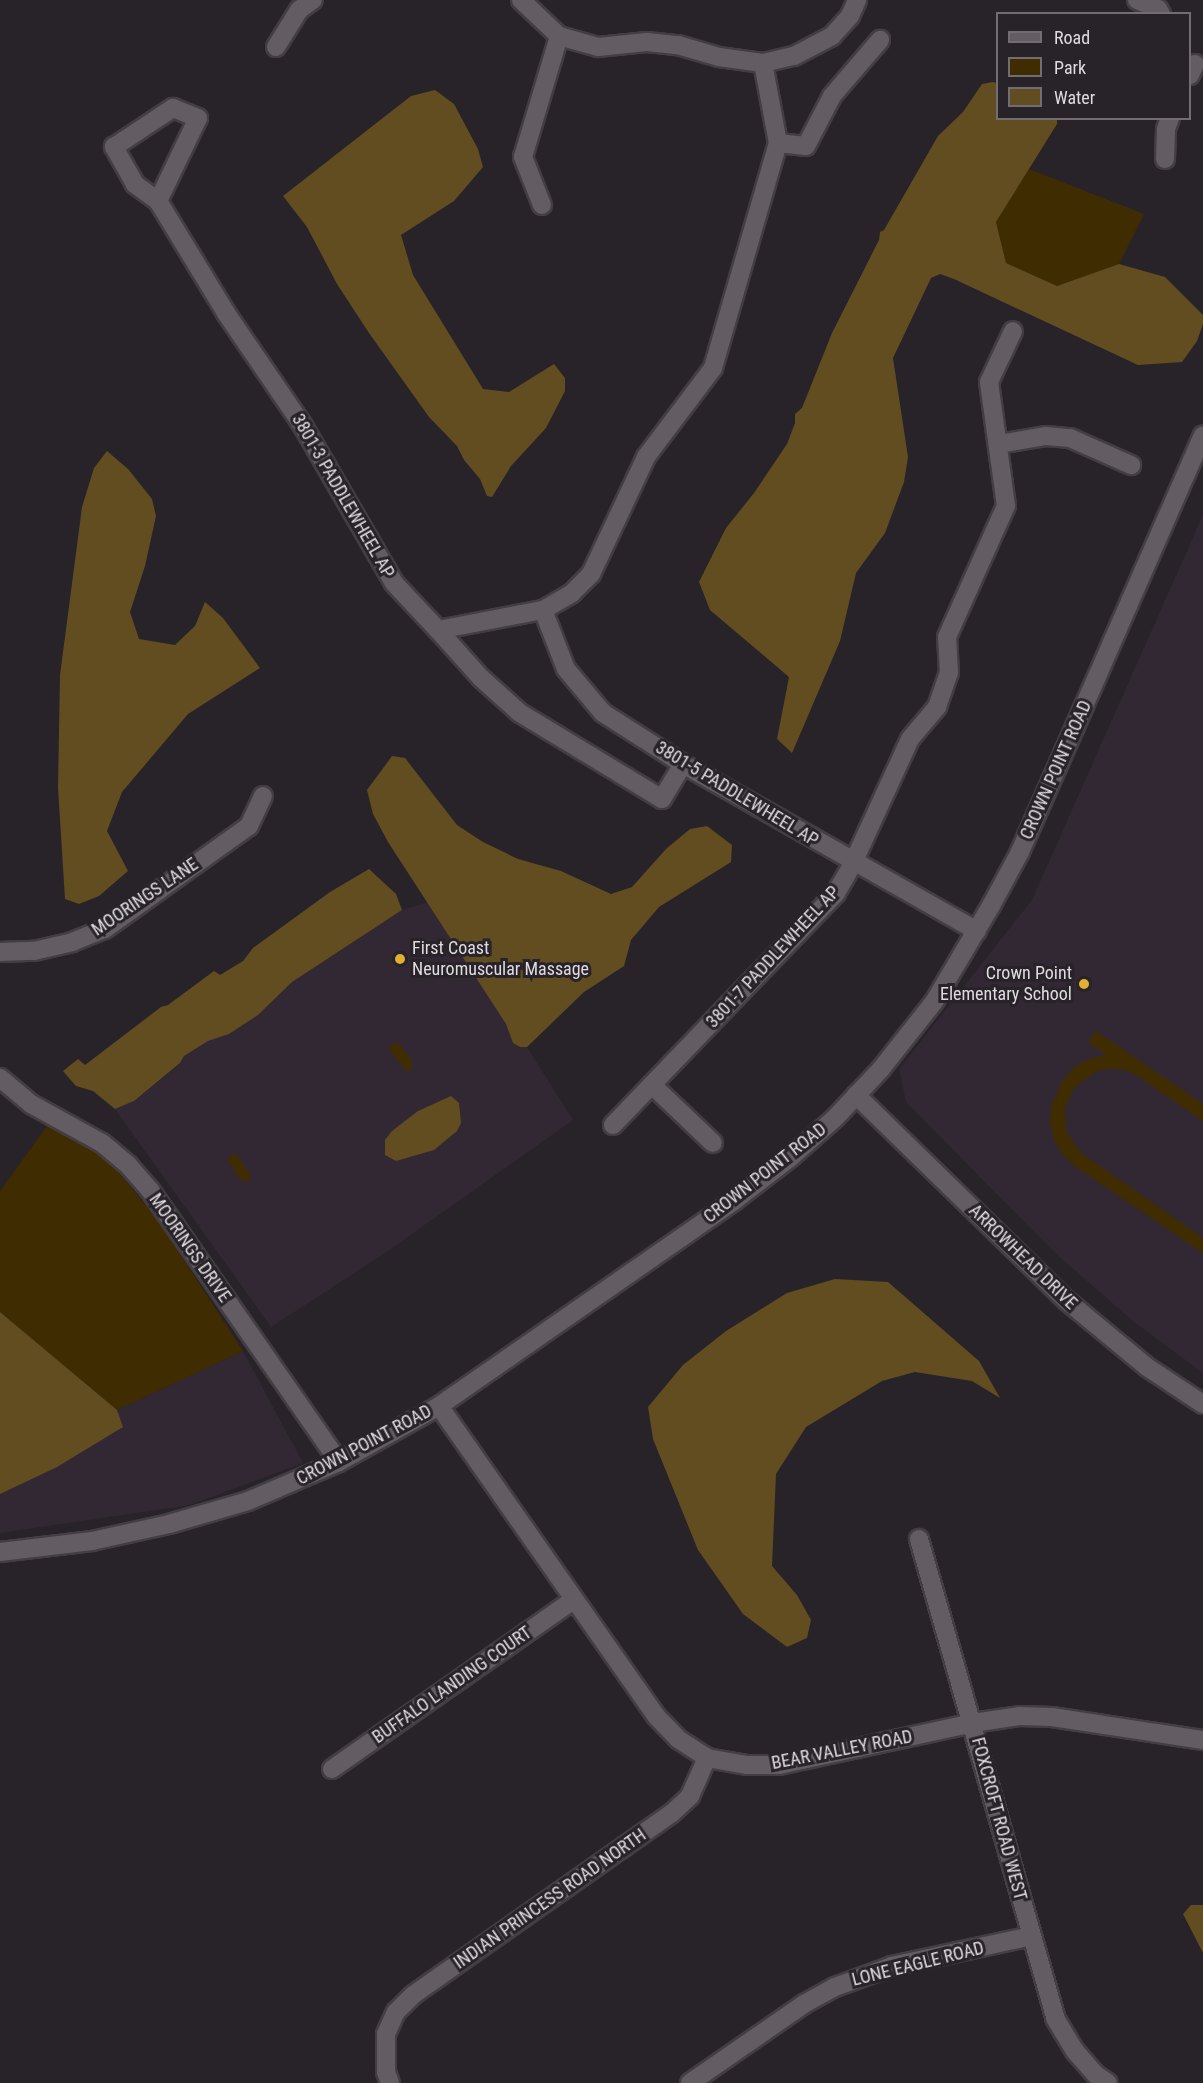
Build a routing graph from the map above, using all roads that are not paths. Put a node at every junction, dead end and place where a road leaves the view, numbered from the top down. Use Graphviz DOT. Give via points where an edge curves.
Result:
graph roads {
  1 [pos="314,0"];
  2 [pos="521,0"];
  3 [pos="857,0"];
  4 [pos="1137,0"];
  5 [pos="1160,12"];
  6 [pos="559,36"];
  7 [pos="880,39"];
  8 [pos="276,46"];
  9 [pos="764,63"];
  10 [pos="1169,120"];
  11 [pos="778,143"];
  12 [pos="1165,159"];
  13 [pos="158,201"];
  14 [pos="542,205"];
  15 [pos="1012,331"];
  16 [pos="1202,443"];
  17 [pos="999,444"];
  18 [pos="1131,465"];
  19 [pos="543,610"];
  20 [pos="438,630"];
  21 [pos="683,764"];
  22 [pos="263,796"];
  23 [pos="853,863"];
  24 [pos="977,932"];
  25 [pos="0,952"];
  26 [pos="0,1078"];
  27 [pos="652,1085"];
  28 [pos="856,1095"];
  29 [pos="613,1125"];
  30 [pos="713,1143"];
  31 [pos="1203,1404"];
  32 [pos="438,1406"];
  33 [pos="339,1462"];
  34 [pos="919,1539"];
  35 [pos="0,1552"];
  36 [pos="573,1600"];
  37 [pos="973,1723"];
  38 [pos="1203,1740"];
  39 [pos="708,1758"];
  40 [pos="332,1769"];
  41 [pos="1032,1936"];
  42 [pos="390,2083"];
  43 [pos="690,2083"];
  44 [pos="1108,2083"];
  1 -- 8 [label="street" via="299,10"];
  2 -- 6 [label="street"];
  3 -- 9 [label="street" via="850,16 832,36 794,56"];
  4 -- 5 [label="street"];
  6 -- 9 [label="street" via="598,47 647,42 678,45 719,57"];
  6 -- 14 [label="street" via="523,157"];
  7 -- 11 [label="street" via="832,96 806,146"];
  9 -- 11 [label="street"];
  10 -- 12 [label="street"];
  11 -- 19 [label="street" via="713,368 646,457 591,574 572,593"];
  13 -- 13 [label="street, 3801-3 PADDLEWHEEL AP" via="135,184 114,147 173,108 198,118"];
  13 -- 20 [label="street, 3801-3 PADDLEWHEEL AP" via="303,426 394,583"];
  15 -- 17 [label="street, 3801-7 PADDLEWHEEL AP" via="989,382"];
  16 -- 24 [label="street, CROWN POINT ROAD" via="1020,852"];
  17 -- 18 [label="street" via="1046,436 1070,438"];
  17 -- 23 [label="street, 3801-7 PADDLEWHEEL AP" via="1006,506 947,638 949,673 938,707 910,739"];
  19 -- 20 [label="street"];
  19 -- 21 [label="street, 3801-5 PADDLEWHEEL AP" via="566,669 581,690 603,713"];
  20 -- 21 [label="street, 3801-3 PADDLEWHEEL AP" via="481,678 520,713 662,799"];
  21 -- 23 [label="street, 3801-5 PADDLEWHEEL AP"];
  22 -- 25 [label="street, MOORINGS LANE" via="249,826 105,928 72,942 34,951"];
  23 -- 24 [label="street, 3801-5 PADDLEWHEEL AP"];
  23 -- 27 [label="street, 3801-7 PADDLEWHEEL AP" via="836,893"];
  24 -- 28 [label="street, CROWN POINT ROAD" via="934,1002"];
  26 -- 33 [label="street, MOORINGS DRIVE" via="31,1104 102,1143 129,1166 150,1190"];
  27 -- 29 [label="street, 3801-7 PADDLEWHEEL AP"];
  27 -- 30 [label="street"];
  28 -- 31 [label="street, ARROWHEAD DRIVE" via="1066,1300 1147,1368"];
  28 -- 32 [label="street, CROWN POINT ROAD" via="791,1157 735,1200"];
  32 -- 33 [label="street, CROWN POINT ROAD"];
  32 -- 36 [label="street, BEAR VALLEY ROAD"];
  33 -- 35 [label="street, CROWN POINT ROAD" via="248,1501 170,1524 92,1541"];
  34 -- 37 [label="street, FOXCROFT ROAD WEST"];
  36 -- 39 [label="street, BEAR VALLEY ROAD" via="656,1716 678,1739"];
  36 -- 40 [label="street, BUFFALO LANDING COURT"];
  37 -- 38 [label="street, BEAR VALLEY ROAD" via="1020,1716 1052,1717"];
  37 -- 39 [label="street, BEAR VALLEY ROAD" via="779,1765 747,1765"];
  37 -- 41 [label="street, FOXCROFT ROAD WEST"];
  39 -- 42 [label="street, INDIAN PRINCESS ROAD NORTH" via="690,1796 670,1814 412,1995 396,2012 386,2034 386,2072"];
  41 -- 43 [label="street, LONE EAGLE ROAD" via="892,1966 835,1987"];
  41 -- 44 [label="street, FOXCROFT ROAD WEST" via="1055,2018 1075,2051"];
}
